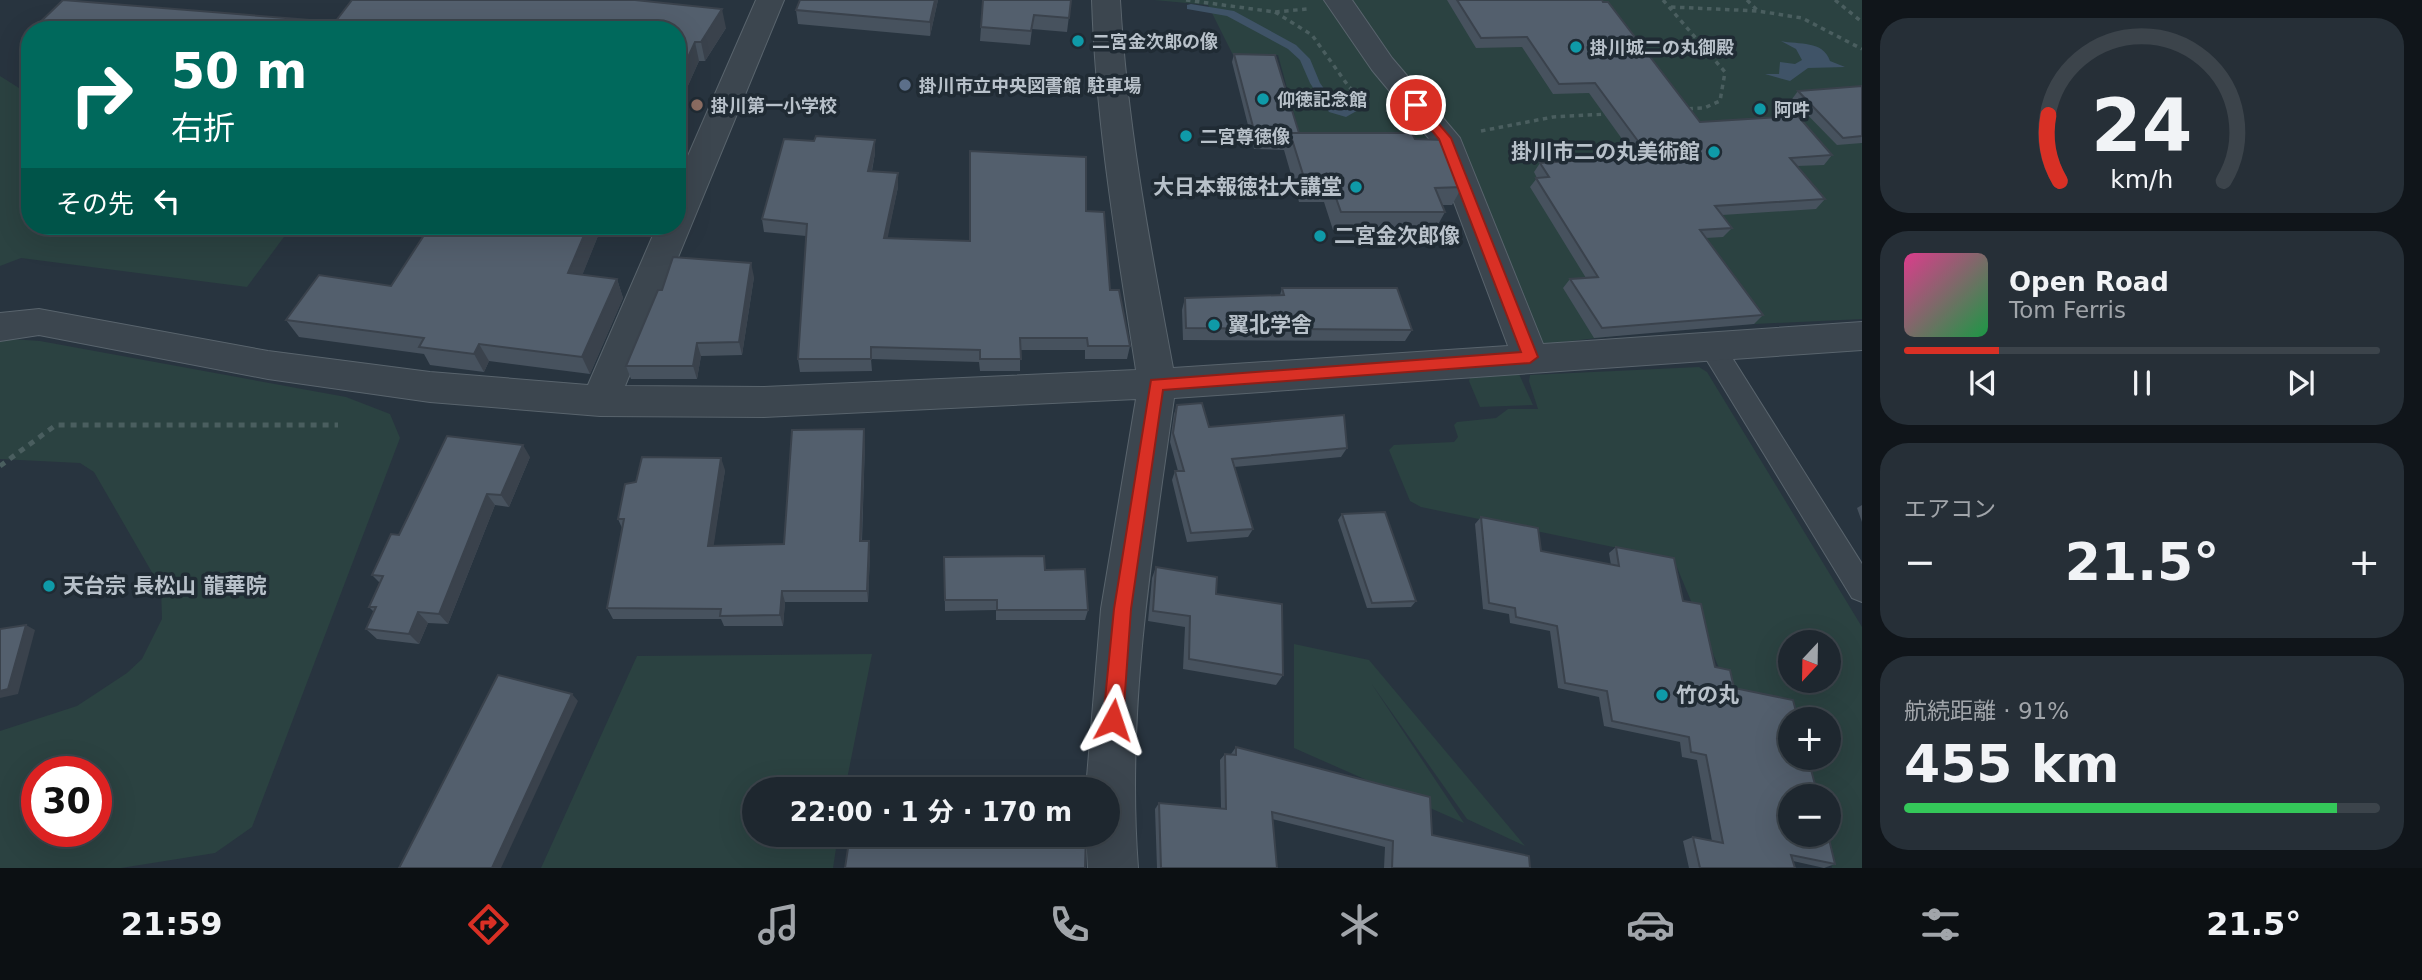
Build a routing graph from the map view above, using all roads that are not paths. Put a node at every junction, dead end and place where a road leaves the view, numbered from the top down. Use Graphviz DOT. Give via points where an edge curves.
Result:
graph roads {
  1 [pos="770,0"];
  2 [pos="1106,0"];
  3 [pos="1339,3"];
  4 [pos="686,198"];
  5 [pos="670,235"];
  6 [pos="0,327"];
  7 [pos="1862,336"];
  8 [pos="1712,347"];
  9 [pos="1530,357"];
  10 [pos="1157,384"];
  11 [pos="600,401"];
  12 [pos="1862,589"];
  13 [pos="1113,868"];
  1 -- 4 [label="street"];
  2 -- 10 [label="street" via="1119,163"];
  3 -- 9 [label="street" via="1382,64 1445,138"];
  5 -- 11 [label="street"];
  6 -- 11 [label="street" via="38,322 268,365 430,387"];
  7 -- 8 [label="street"];
  8 -- 9 [label="street"];
  8 -- 12 [label="lane"];
  9 -- 10 [label="street"];
  10 -- 11 [label="street" via="764,402"];
  10 -- 13 [label="street" via="1122,609 1110,804"];
}
